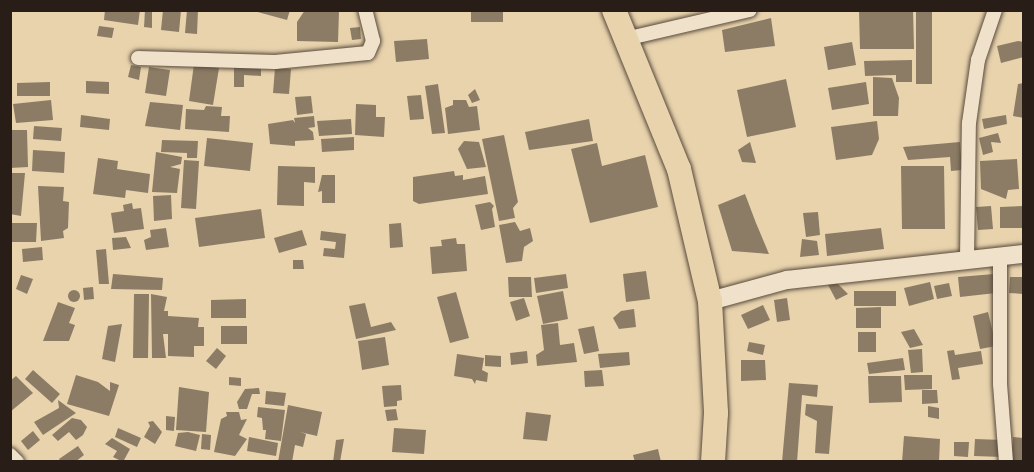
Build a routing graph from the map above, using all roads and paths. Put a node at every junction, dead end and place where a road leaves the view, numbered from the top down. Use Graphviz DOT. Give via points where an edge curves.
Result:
graph roads {
  1 [pos="365,10"];
  2 [pos="614,10"];
  3 [pos="750,10"];
  4 [pos="995,10"];
  5 [pos="626,39"];
  6 [pos="138,58"];
  7 [pos="1023,254"];
  8 [pos="1000,255"];
  9 [pos="967,259"];
  10 [pos="710,301"];
  11 [pos="10,455"];
  12 [pos="17,462"];
  13 [pos="713,462"];
  14 [pos="1006,462"];
  1 -- 6 [label="street" via="373,41 368,53 274,62"];
  2 -- 5 [label="highway"];
  3 -- 5 [label="street"];
  4 -- 9 [label="street" via="978,60 969,123"];
  5 -- 10 [label="highway" via="679,169"];
  7 -- 8 [label="street"];
  8 -- 9 [label="street"];
  8 -- 14 [label="street" via="1000,384"];
  9 -- 10 [label="street" via="787,280"];
  10 -- 13 [label="highway" via="716,413"];
  11 -- 12 [label="street"];
}
